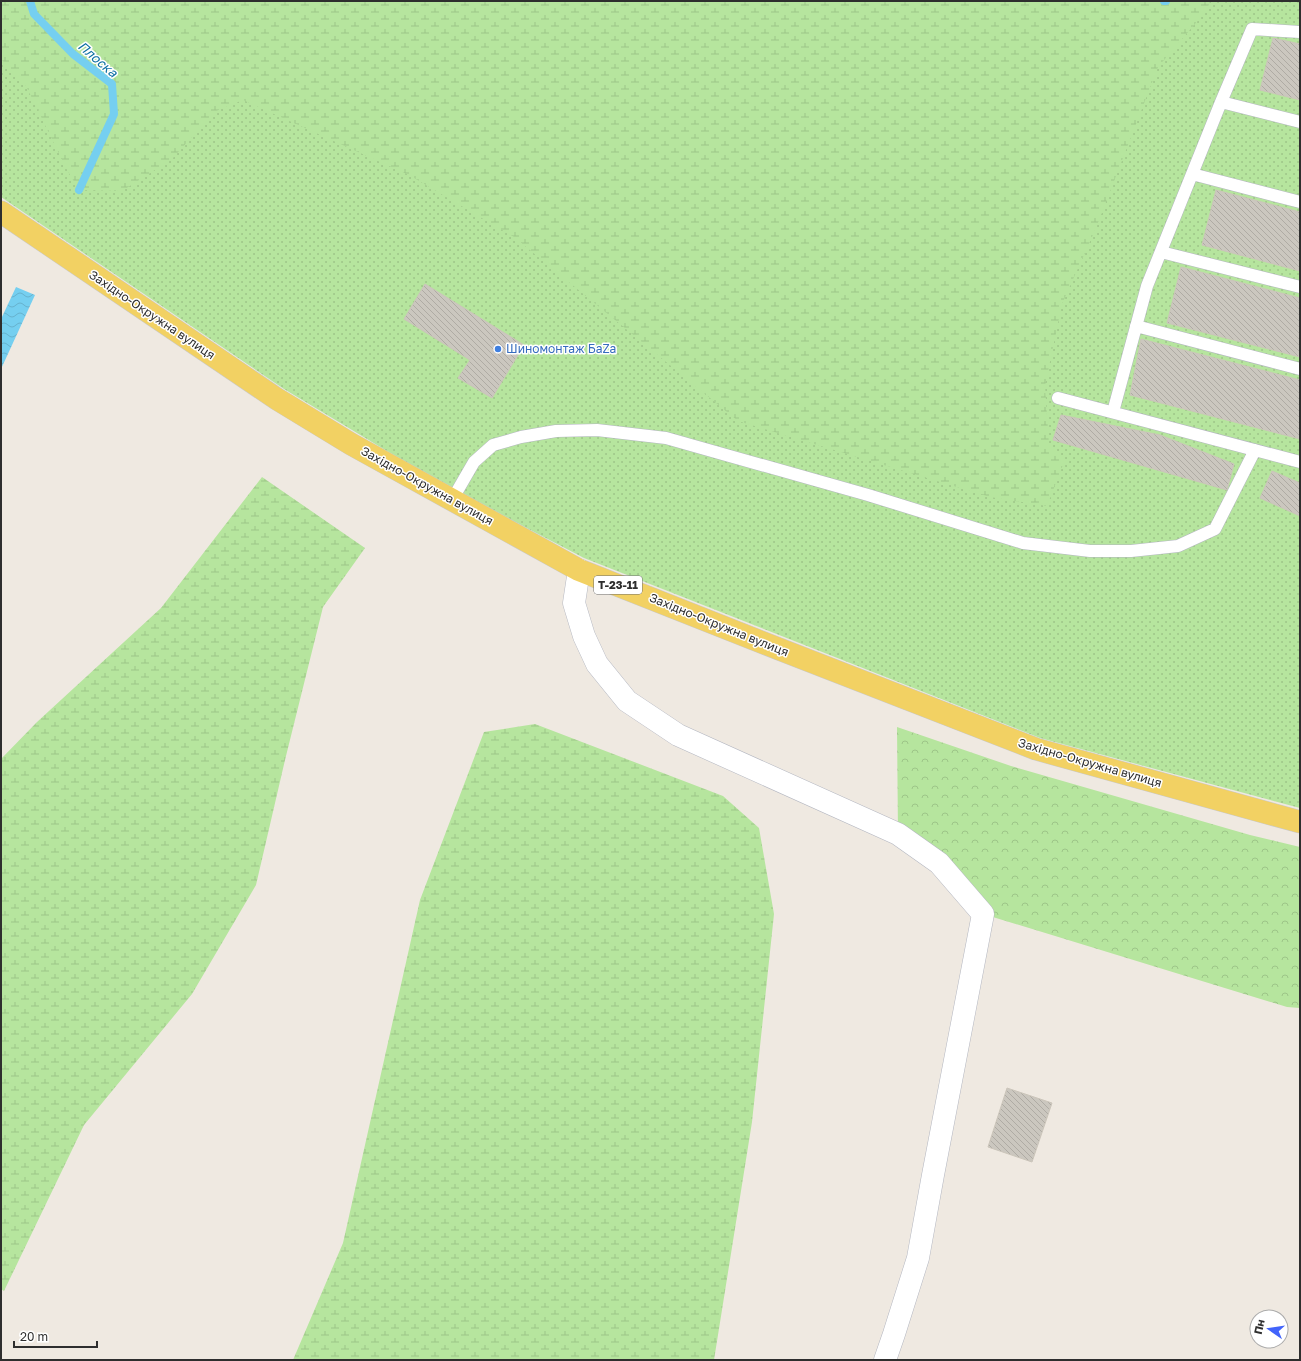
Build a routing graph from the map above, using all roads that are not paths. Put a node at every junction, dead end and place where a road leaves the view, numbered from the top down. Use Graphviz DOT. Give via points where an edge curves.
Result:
graph roads {
  1 [pos="1300,32"];
  2 [pos="1221,102"];
  3 [pos="1300,122"];
  4 [pos="1192,174"];
  5 [pos="1300,202"];
  6 [pos="1,212"];
  7 [pos="1161,252"];
  8 [pos="1300,287"];
  9 [pos="1136,326"];
  10 [pos="1300,369"];
  11 [pos="1058,398"];
  12 [pos="1113,412"];
  13 [pos="1255,450"];
  14 [pos="1300,462"];
  15 [pos="452,500"];
  16 [pos="579,570"];
  17 [pos="1300,822"];
  18 [pos="885,1360"];
  1 -- 2 [label="lane" via="1252,29"];
  2 -- 3 [label="lane"];
  2 -- 4 [label="lane"];
  4 -- 5 [label="lane"];
  4 -- 7 [label="lane"];
  6 -- 15 [label="main road, Західно-Окружна вулиця / Т-23-11" via="277,399"];
  7 -- 8 [label="lane"];
  7 -- 9 [label="lane" via="1147,286"];
  9 -- 10 [label="lane"];
  9 -- 12 [label="lane"];
  11 -- 12 [label="lane"];
  12 -- 13 [label="lane"];
  13 -- 14 [label="lane"];
  13 -- 15 [label="lane" via="1215,529 1178,546 1131,551 1090,551 1023,543 666,438 597,430 556,431 493,445 474,462"];
  15 -- 16 [label="main road, Західно-Окружна вулиця / Т-23-11"];
  16 -- 17 [label="main road, Західно-Окружна вулиця / Т-23-11" via="1036,750"];
  16 -- 18 [label="street" via="574,603 584,636 597,664 627,701 678,735 898,834 939,863 983,914 918,1258"];
}
